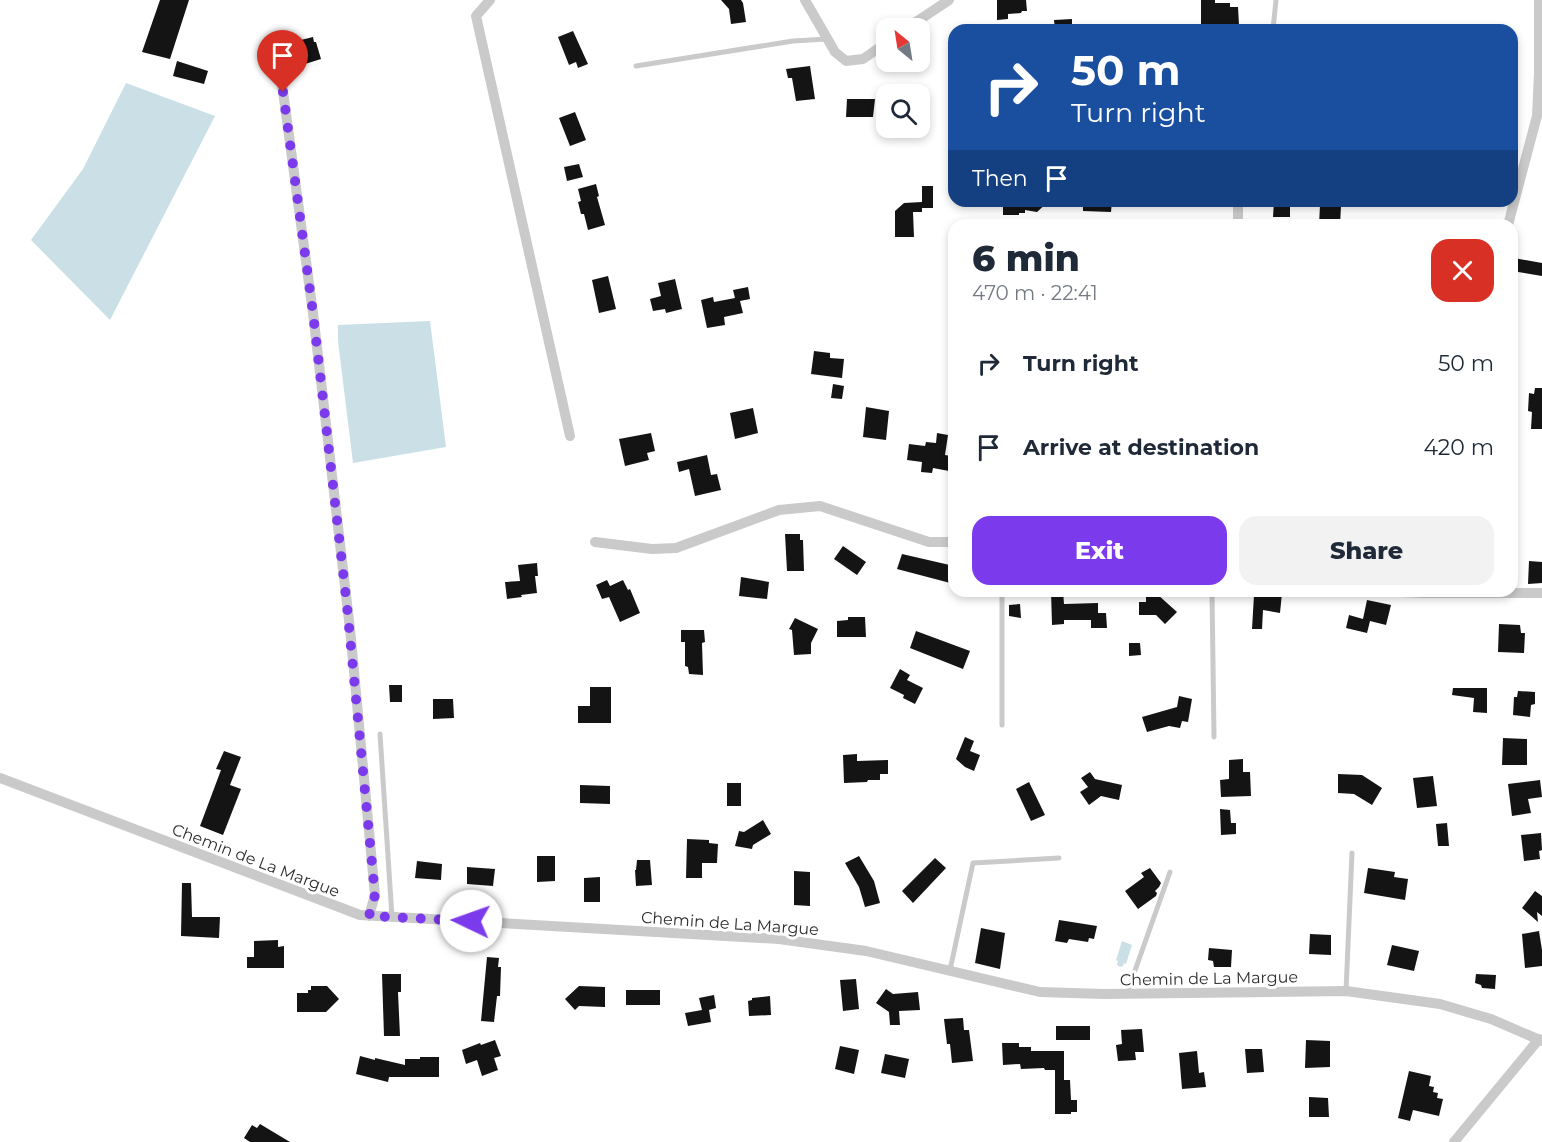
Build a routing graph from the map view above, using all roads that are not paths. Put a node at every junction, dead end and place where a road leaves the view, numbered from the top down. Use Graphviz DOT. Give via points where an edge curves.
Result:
graph roads {
  1 [pos="490,0"];
  2 [pos="805,0"];
  3 [pos="949,0"];
  4 [pos="1276,0"];
  5 [pos="1539,0"];
  6 [pos="923,18"];
  7 [pos="1274,24"];
  8 [pos="827,39"];
  9 [pos="277,47"];
  10 [pos="876,50"];
  11 [pos="636,66"];
  12 [pos="1539,117"];
  13 [pos="1518,190"];
  14 [pos="570,436"];
  15 [pos="595,542"];
  16 [pos="948,542"];
  17 [pos="1518,593"];
  18 [pos="1542,593"];
  19 [pos="1002,597"];
  20 [pos="1212,597"];
  21 [pos="1002,725"];
  22 [pos="380,734"];
  23 [pos="1214,737"];
  24 [pos="0,778"];
  25 [pos="1352,853"];
  26 [pos="1059,858"];
  27 [pos="1170,872"];
  28 [pos="369,916"];
  29 [pos="392,917"];
  30 [pos="950,970"];
  31 [pos="1346,991"];
  32 [pos="1127,994"];
  33 [pos="1540,1040"];
  34 [pos="1454,1142"];
  1 -- 14 [label="street" via="476,16"];
  2 -- 8 [label="street"];
  3 -- 6 [label="street"];
  4 -- 7 [label="lane"];
  5 -- 12 [label="street"];
  8 -- 10 [label="street" via="846,61 863,59"];
  8 -- 11 [label="lane"];
  9 -- 28 [label="street" via="350,629 375,895"];
  12 -- 13 [label="street"];
  15 -- 16 [label="street" via="676,548 779,510 820,506 929,542"];
  17 -- 18 [label="street"];
  19 -- 21 [label="lane"];
  20 -- 23 [label="lane"];
  22 -- 29 [label="lane"];
  24 -- 28 [label="street, Chemin de La Margue"];
  25 -- 31 [label="lane"];
  26 -- 30 [label="lane" via="973,863"];
  27 -- 32 [label="lane"];
  28 -- 29 [label="street, Chemin de La Margue"];
  29 -- 30 [label="street, Chemin de La Margue" via="779,939 866,951"];
  30 -- 32 [label="street, Chemin de La Margue" via="1040,992"];
  31 -- 32 [label="street, Chemin de La Margue"];
  31 -- 33 [label="street, Chemin de La Margue" via="1440,1004 1491,1019"];
  33 -- 34 [label="street"];
}
